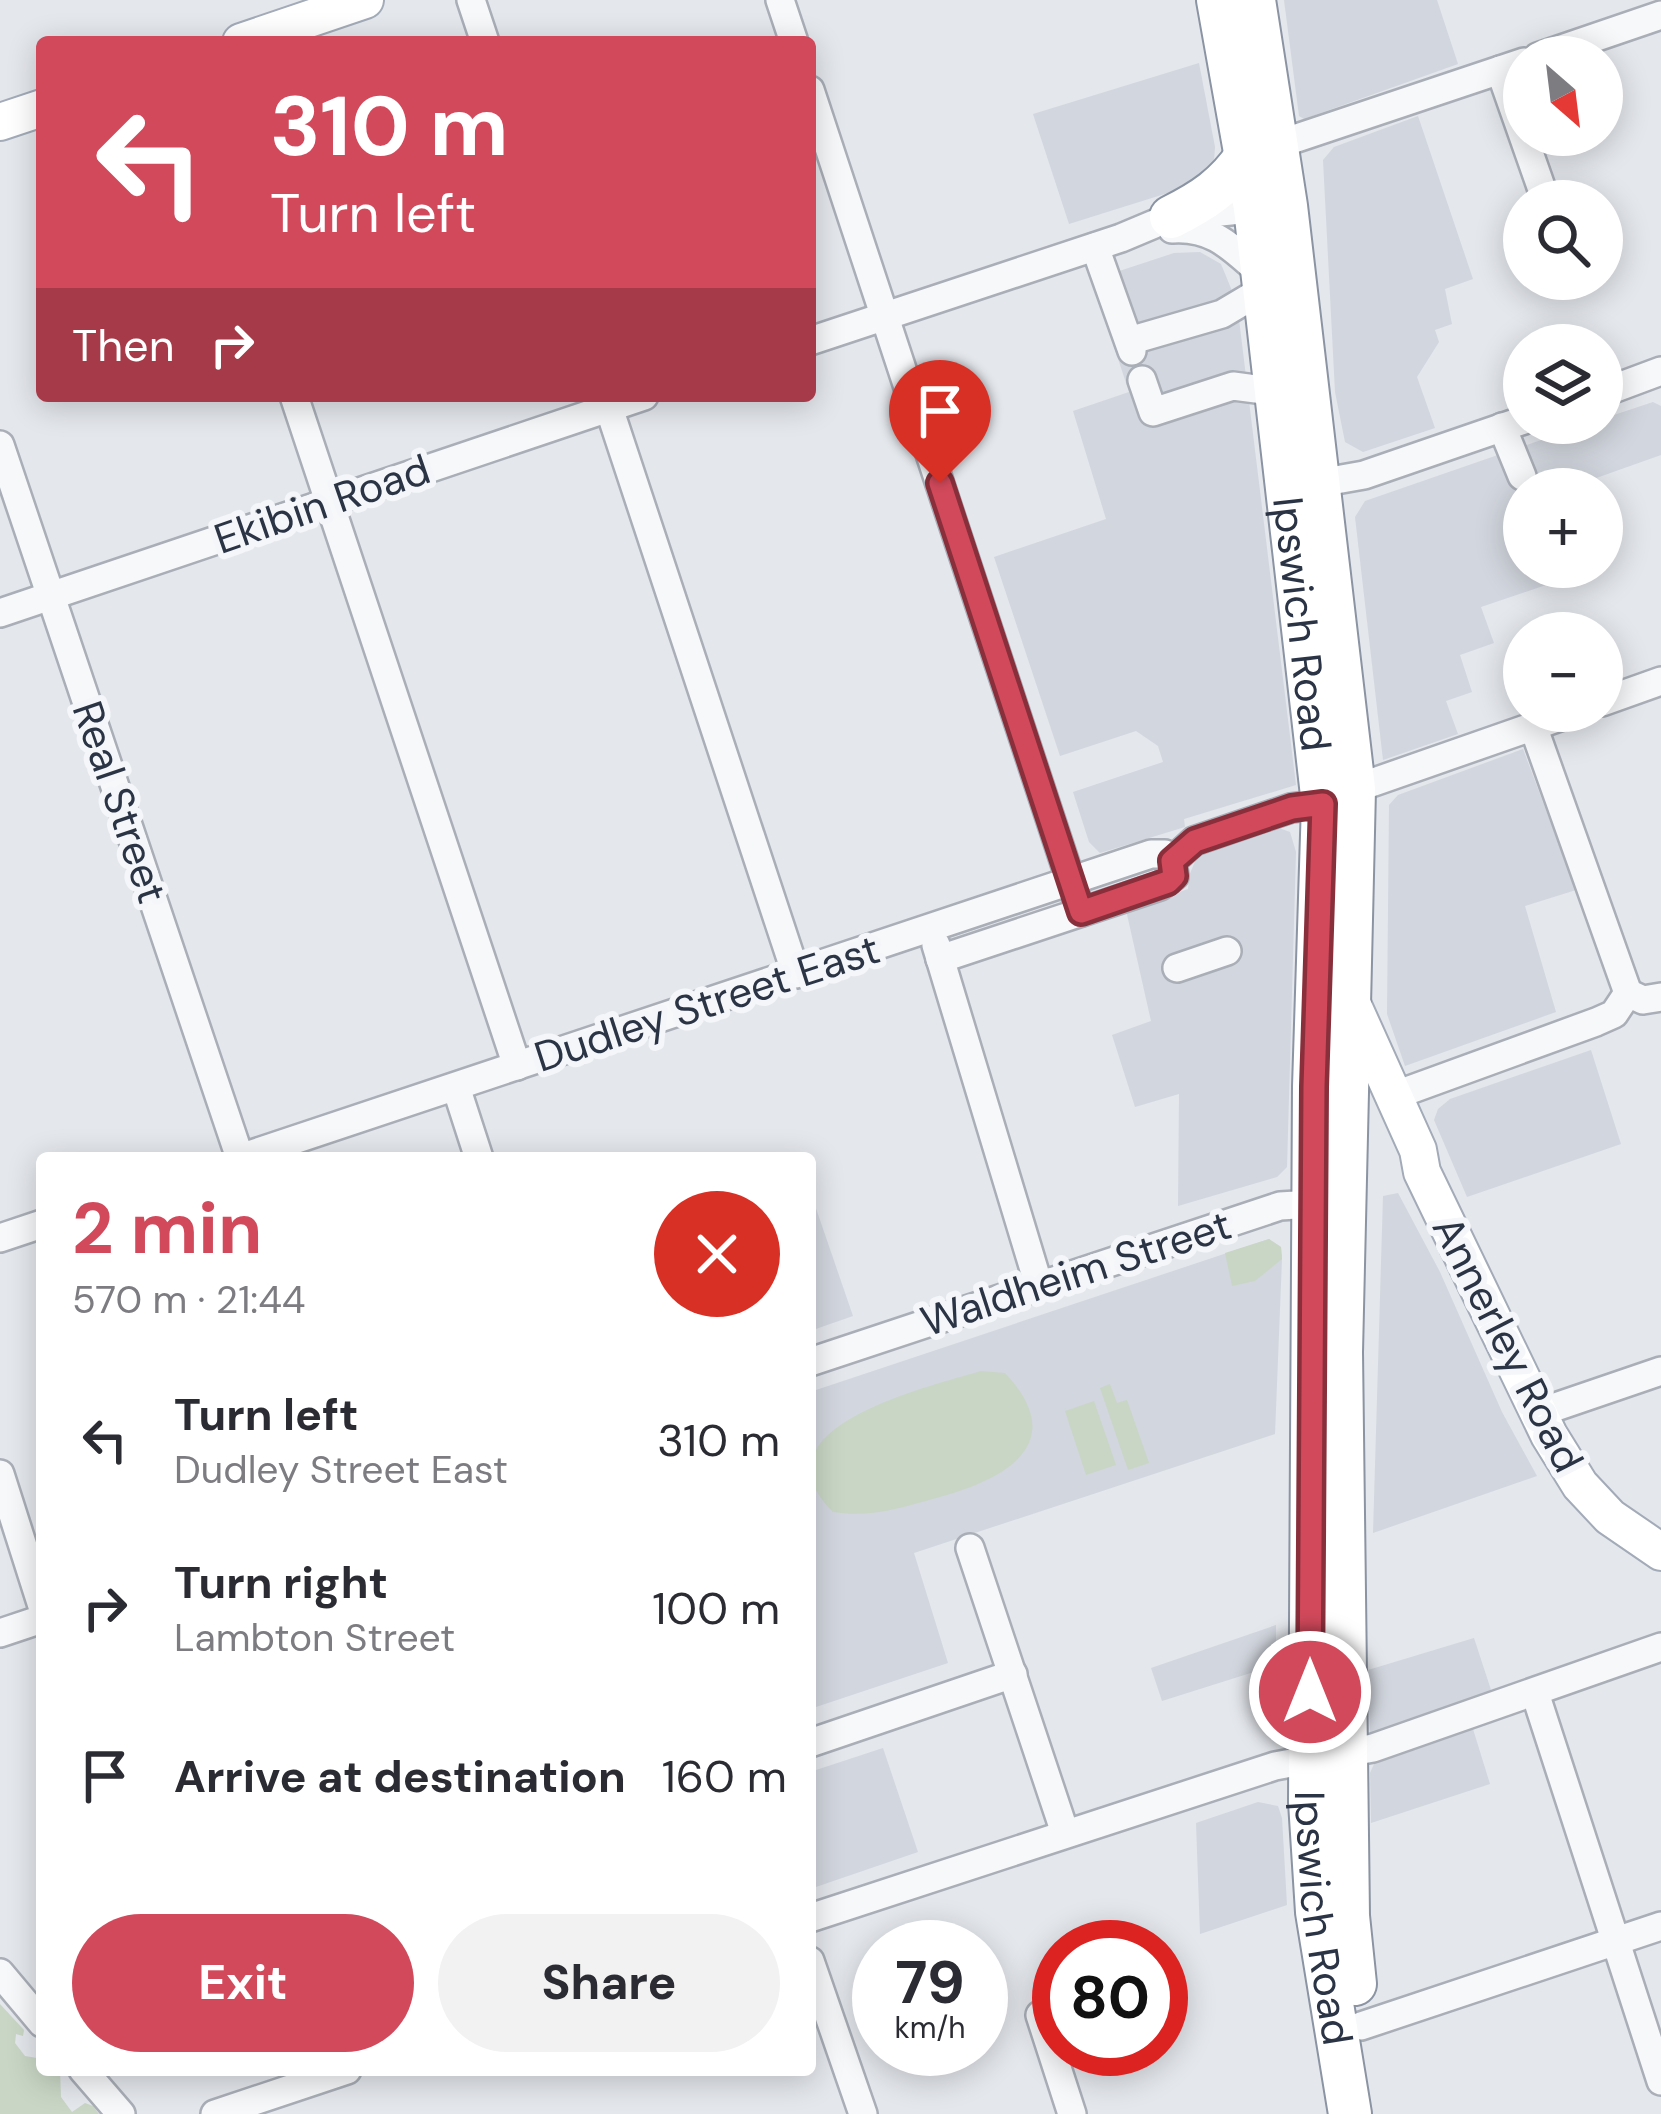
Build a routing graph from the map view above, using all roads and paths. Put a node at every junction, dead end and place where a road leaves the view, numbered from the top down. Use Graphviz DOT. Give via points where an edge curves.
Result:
graph roads {
  1 [pos="365,0"];
  2 [pos="471,0"];
  3 [pos="780,0"];
  4 [pos="1218,0"];
  5 [pos="1254,0"];
  6 [pos="1661,15"];
  7 [pos="259,36"];
  8 [pos="483,36"];
  9 [pos="792,36"];
  10 [pos="1600,36"];
  11 [pos="1503,69"];
  12 [pos="816,108"];
  13 [pos="36,110"];
  14 [pos="0,122"];
  15 [pos="1262,150"];
  16 [pos="1270,207"];
  17 [pos="1171,217"];
  18 [pos="1108,243"];
  19 [pos="1263,282"];
  20 [pos="884,317"];
  21 [pos="816,339"];
  22 [pos="1661,371"];
  23 [pos="1142,380"];
  24 [pos="1623,385"];
  25 [pos="1278,392"];
  26 [pos="296,402"];
  27 [pos="607,402"];
  28 [pos="1503,426"];
  29 [pos="0,445"];
  30 [pos="1318,483"];
  31 [pos="330,500"];
  32 [pos="50,597"];
  33 [pos="0,613"];
  34 [pos="1661,681"];
  35 [pos="1623,695"];
  36 [pos="1517,732"];
  37 [pos="1535,732"];
  38 [pos="1339,797"];
  39 [pos="1172,861"];
  40 [pos="1071,881"];
  41 [pos="1081,912"];
  42 [pos="930,929"];
  43 [pos="1227,951"];
  44 [pos="940,959"];
  45 [pos="1177,968"];
  46 [pos="796,974"];
  47 [pos="1628,993"];
  48 [pos="1661,998"];
  49 [pos="1350,999"];
  50 [pos="517,1066"];
  51 [pos="456,1087"];
  52 [pos="1330,1096"];
  53 [pos="1393,1096"];
  54 [pos="238,1152"];
  55 [pos="258,1152"];
  56 [pos="477,1152"];
  57 [pos="1422,1172"];
  58 [pos="1329,1203"];
  59 [pos="36,1226"];
  60 [pos="0,1238"];
  61 [pos="1039,1286"];
  62 [pos="816,1360"];
  63 [pos="1661,1371"];
  64 [pos="1538,1412"];
  65 [pos="0,1474"];
  66 [pos="970,1548"];
  67 [pos="1661,1552"];
  68 [pos="36,1587"];
  69 [pos="36,1621"];
  70 [pos="0,1633"];
  71 [pos="1661,1647"];
  72 [pos="1013,1675"];
  73 [pos="1535,1693"];
  74 [pos="816,1742"];
  75 [pos="1328,1757"];
  76 [pos="1065,1833"];
  77 [pos="816,1916"];
  78 [pos="1661,1926"];
  79 [pos="1616,1941"];
  80 [pos="816,1978"];
  81 [pos="1361,2026"];
  82 [pos="88,2076"];
  83 [pos="329,2076"];
  84 [pos="1060,2076"];
  85 [pos="1661,2080"];
  86 [pos="121,2114"];
  87 [pos="215,2114"];
  88 [pos="863,2114"];
  89 [pos="1072,2114"];
  90 [pos="1350,2114"];
  91 [pos="1375,2114"];
  1 -- 7 [label="main road"];
  2 -- 8 [label="street"];
  3 -- 9 [label="street"];
  4 -- 15 [label="highway, Ipswich Road"];
  5 -- 15 [label="highway, Ipswich Road"];
  6 -- 10 [label="street"];
  11 -- 15 [label="street"];
  12 -- 20 [label="street"];
  13 -- 14 [label="main road"];
  15 -- 16 [label="highway, Ipswich Road"];
  15 -- 17 [label="highway" via="1210,196"];
  16 -- 17 [label="street"];
  16 -- 19 [label="highway, Ipswich Road"];
  16 -- 30 [label="highway, Ipswich Road"];
  17 -- 18 [label="street"];
  18 -- 19 [label="street" via="1204,230 1226,241"];
  18 -- 19 [label="street" via="1131,346 1222,314"];
  18 -- 20 [label="street"];
  19 -- 25 [label="highway, Ipswich Road"];
  20 -- 21 [label="street"];
  20 -- 40 [label="street"];
  22 -- 24 [label="street"];
  23 -- 25 [label="street" via="1154,412 1233,386"];
  25 -- 38 [label="highway, Ipswich Road"];
  26 -- 31 [label="street"];
  27 -- 31 [label="street, Ekibin Road"];
  27 -- 46 [label="street"];
  28 -- 30 [label="street"];
  29 -- 32 [label="street, Real Street"];
  30 -- 38 [label="highway, Ipswich Road"];
  31 -- 32 [label="street, Ekibin Road"];
  31 -- 50 [label="street"];
  32 -- 33 [label="street, Ekibin Road"];
  32 -- 54 [label="street, Real Street"];
  34 -- 35 [label="street"];
  36 -- 38 [label="street, Dudley Street East"];
  37 -- 47 [label="street"];
  38 -- 39 [label="street, Dudley Street East" via="1195,841"];
  38 -- 49 [label="highway, Ipswich Road"];
  38 -- 52 [label="highway, Ipswich Road"];
  39 -- 40 [label="street, Dudley Street East" via="1151,854"];
  39 -- 41 [label="street, Dudley Street East" via="1168,882"];
  40 -- 41 [label="street"];
  40 -- 42 [label="street, Dudley Street East"];
  41 -- 44 [label="street, Dudley Street East"];
  42 -- 44 [label="street"];
  42 -- 46 [label="street, Dudley Street East"];
  43 -- 45 [label="street"];
  44 -- 61 [label="street"];
  46 -- 50 [label="street, Dudley Street East"];
  47 -- 48 [label="street"];
  47 -- 53 [label="street" via="1614,1014 1596,1022"];
  49 -- 52 [label="highway, Ipswich Road"];
  49 -- 53 [label="main road, Annerley Road"];
  50 -- 51 [label="street, Dudley Street East"];
  51 -- 55 [label="street, Dudley Street East"];
  51 -- 56 [label="street"];
  52 -- 57 [label="main road, Annerley Road" via="1374,1122"];
  52 -- 58 [label="highway, Ipswich Road"];
  53 -- 57 [label="main road, Annerley Road"];
  57 -- 64 [label="main road, Annerley Road"];
  58 -- 61 [label="street, Waldheim Street" via="1280,1205"];
  58 -- 75 [label="highway, Ipswich Road"];
  59 -- 60 [label="street"];
  61 -- 62 [label="street, Waldheim Street"];
  63 -- 64 [label="street"];
  64 -- 67 [label="main road, Annerley Road" via="1580,1485"];
  65 -- 68 [label="street"];
  66 -- 72 [label="street"];
  69 -- 70 [label="street"];
  71 -- 73 [label="street"];
  72 -- 74 [label="street"];
  72 -- 76 [label="street"];
  73 -- 75 [label="street"];
  73 -- 79 [label="street"];
  75 -- 76 [label="street" via="1275,1766"];
  75 -- 81 [label="highway, Ipswich Road"];
  75 -- 90 [label="highway, Ipswich Road" via="1317,1912"];
  76 -- 77 [label="street"];
  78 -- 79 [label="street"];
  79 -- 81 [label="street"];
  79 -- 85 [label="street"];
  80 -- 88 [label="street"];
  81 -- 91 [label="highway, Ipswich Road"];
  82 -- 86 [label="street"];
  83 -- 87 [label="street"];
  84 -- 89 [label="street"];
}
